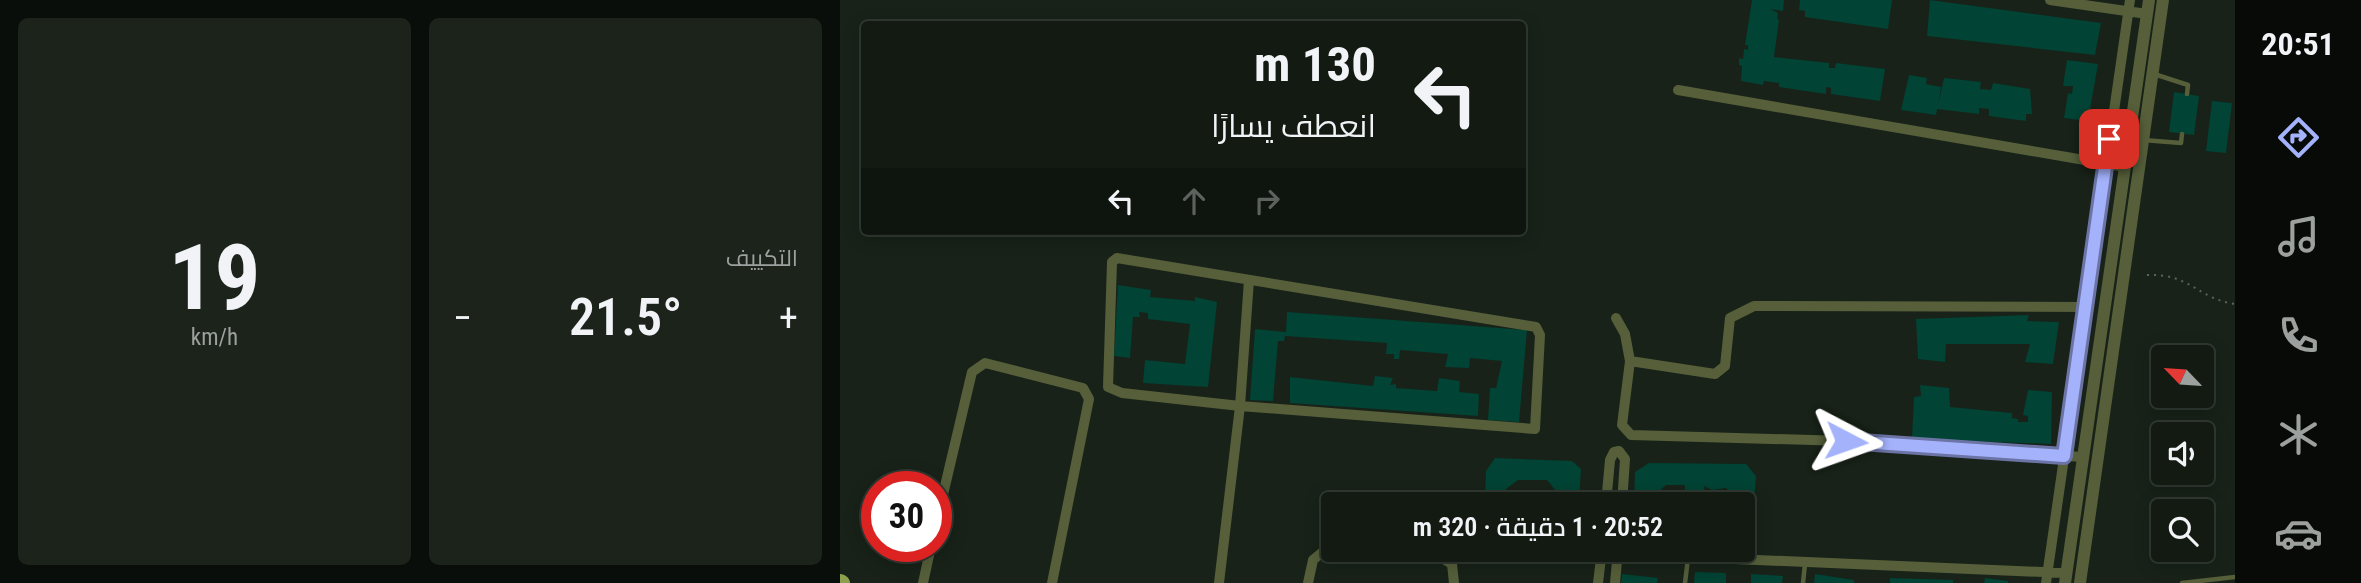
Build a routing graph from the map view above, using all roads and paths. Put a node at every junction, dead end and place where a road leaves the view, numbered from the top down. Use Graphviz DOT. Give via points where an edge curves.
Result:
graph roads {
  1 [pos="2050,0"];
  2 [pos="2130,0"];
  3 [pos="2149,0"];
  4 [pos="2163,0"];
  5 [pos="2128,12"];
  6 [pos="2147,14"];
  7 [pos="2152,74"];
  8 [pos="1678,90"];
  9 [pos="2187,94"];
  10 [pos="2182,134"];
  11 [pos="2142,139"];
  12 [pos="2105,164"];
  13 [pos="2125,167"];
  14 [pos="2147,275"];
  15 [pos="1249,279"];
  16 [pos="2087,291"];
  17 [pos="2107,293"];
  18 [pos="2235,304"];
  19 [pos="2085,307"];
  20 [pos="1616,318"];
  21 [pos="1630,361"];
  22 [pos="1240,406"];
  23 [pos="2064,456"];
  24 [pos="2082,457"];
  25 [pos="949,471"];
  26 [pos="1607,492"];
  27 [pos="1623,492"];
  28 [pos="1755,561"];
  29 [pos="928,562"];
  30 [pos="1601,562"];
  31 [pos="1616,562"];
  32 [pos="1688,562"];
  33 [pos="1805,563"];
  34 [pos="2235,577"];
  35 [pos="2047,578"];
  36 [pos="2066,578"];
  37 [pos="923,583"];
  38 [pos="1052,583"];
  39 [pos="1219,583"];
  40 [pos="1308,583"];
  41 [pos="1454,583"];
  42 [pos="1598,583"];
  43 [pos="1615,583"];
  44 [pos="1685,583"];
  45 [pos="1803,583"];
  46 [pos="2080,583"];
  47 [pos="2182,583"];
  1 -- 5 [label="street"];
  2 -- 5 [label="street"];
  3 -- 6 [label="street"];
  4 -- 7 [label="street"];
  5 -- 6 [label="street"];
  5 -- 12 [label="street"];
  6 -- 13 [label="street"];
  7 -- 9 [label="lane" via="2188,85"];
  7 -- 11 [label="street"];
  8 -- 12 [label="street"];
  10 -- 11 [label="lane" via="2181,143"];
  11 -- 46 [label="street"];
  12 -- 13 [label="street"];
  12 -- 16 [label="street"];
  13 -- 17 [label="street"];
  14 -- 18 [label="path" via="2181,278 2213,299"];
  15 -- 22 [label="street"];
  15 -- 22 [label="street" via="1117,258 1112,262 1108,387 1122,393"];
  15 -- 22 [label="street" via="1536,327 1540,335 1535,429"];
  16 -- 17 [label="street"];
  16 -- 19 [label="street"];
  17 -- 24 [label="street"];
  19 -- 21 [label="street" via="1754,306 1730,318 1725,366 1715,374"];
  19 -- 23 [label="street"];
  20 -- 21 [label="street" via="1625,334"];
  21 -- 23 [label="street" via="1622,425 1631,435 1777,438"];
  22 -- 39 [label="street"];
  23 -- 24 [label="street"];
  23 -- 35 [label="street"];
  24 -- 36 [label="street"];
  25 -- 38 [label="street" via="975,366 985,363 1083,388 1089,399"];
  26 -- 27 [label="street" via="1610,460 1619,451 1625,459"];
  28 -- 33 [label="street"];
  29 -- 37 [label="street"];
  30 -- 42 [label="street"];
  31 -- 43 [label="street"];
  32 -- 44 [label="lane"];
  33 -- 35 [label="street"];
  33 -- 45 [label="lane"];
  34 -- 47 [label="lane"];
  35 -- 36 [label="street"];
  40 -- 41 [label="street" via="1313,560 1325,550 1440,557 1452,564"];
}
